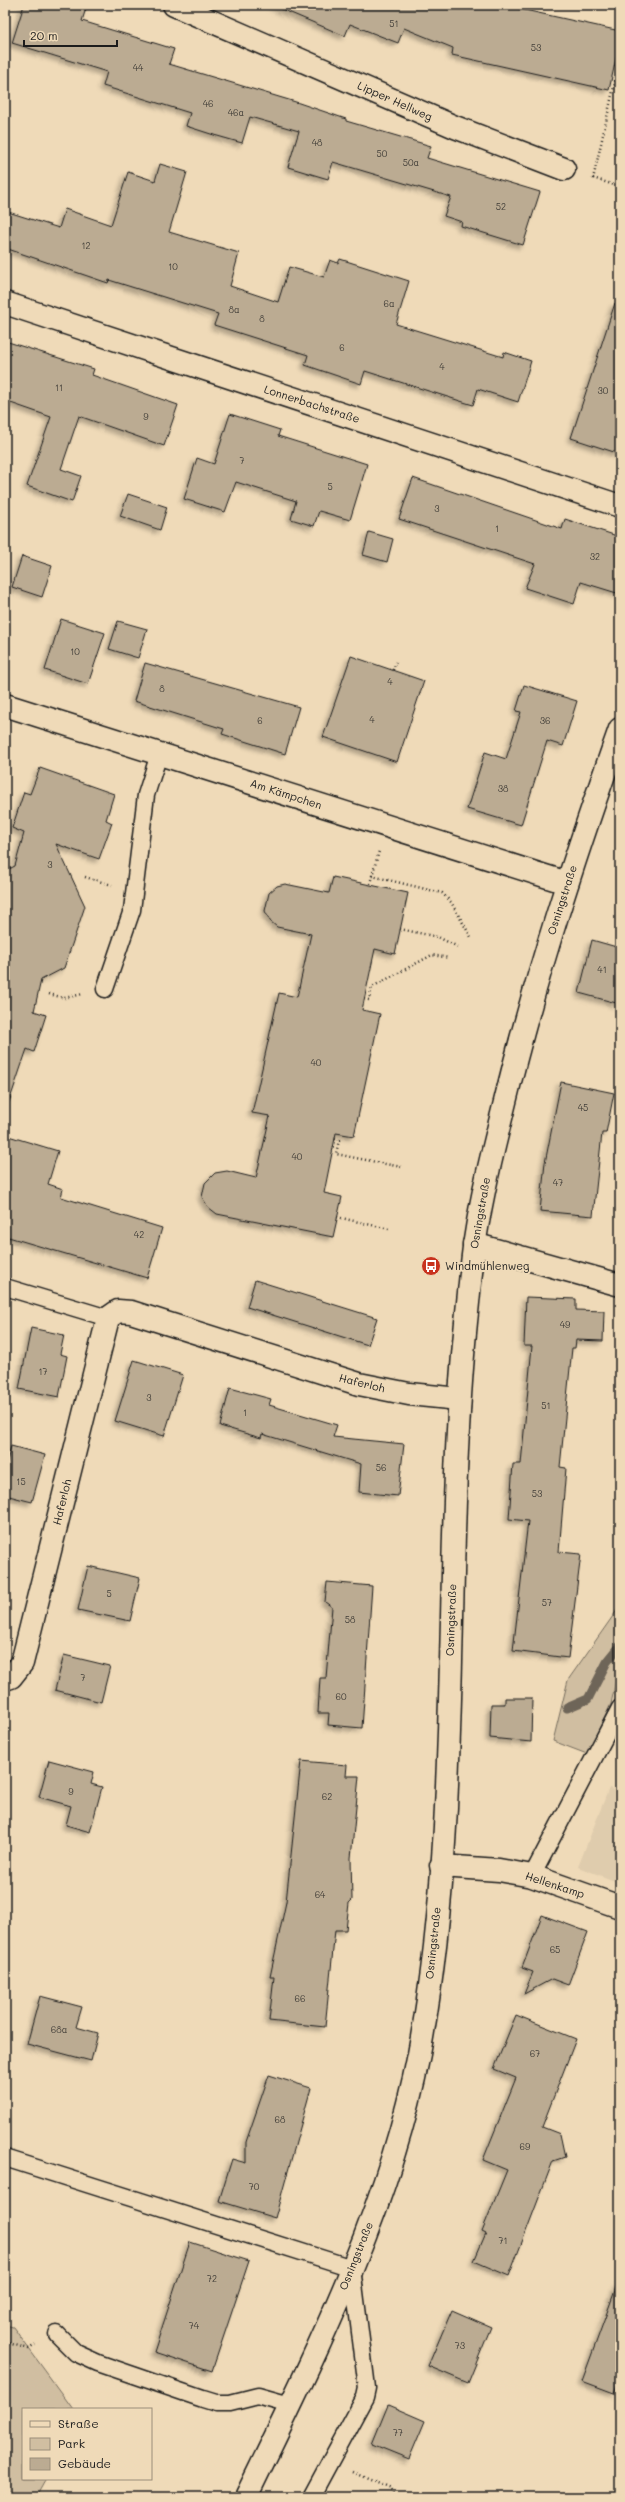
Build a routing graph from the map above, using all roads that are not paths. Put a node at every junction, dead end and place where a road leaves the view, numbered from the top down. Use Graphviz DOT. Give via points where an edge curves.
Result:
graph roads {
  1 [pos="174,5"];
  2 [pos="564,169"];
  3 [pos="5,303"];
  4 [pos="620,506"];
  5 [pos="5,705"];
  6 [pos="620,729"];
  7 [pos="159,754"];
  8 [pos="567,883"];
  9 [pos="105,989"];
  10 [pos="474,1244"];
  11 [pos="620,1285"];
  12 [pos="5,1287"];
  13 [pos="108,1318"];
  14 [pos="459,1399"];
  15 [pos="5,1679"];
  16 [pos="620,1708"];
  17 [pos="441,1866"];
  18 [pos="532,1876"];
  19 [pos="620,1907"];
  20 [pos="5,2158"];
  21 [pos="352,2268"];
  22 [pos="57,2334"];
  23 [pos="290,2406"];
  24 [pos="246,2497"];
  25 [pos="311,2497"];
  1 -- 2 [label="street, Lipper Hellweg" via="455,127"];
  3 -- 4 [label="street, Lonnerbachstraße"];
  5 -- 7 [label="street, Am Kämpchen"];
  6 -- 8 [label="street, Osningstraße"];
  7 -- 8 [label="street, Am Kämpchen"];
  7 -- 9 [label="lane" via="146,795 132,910"];
  8 -- 10 [label="street, Osningstraße" via="524,1023 484,1186"];
  10 -- 11 [label="street"];
  10 -- 14 [label="street, Osningstraße"];
  12 -- 13 [label="lane"];
  13 -- 14 [label="street, Haferloh" via="118,1311 131,1312 359,1384 409,1394"];
  13 -- 15 [label="street, Haferloh" via="22,1663 11,1677"];
  14 -- 17 [label="street, Osningstraße"];
  16 -- 18 [label="lane"];
  17 -- 18 [label="street, Hellenkamp" via="499,1870"];
  17 -- 21 [label="street, Osningstraße" via="432,1967 418,2060 399,2137"];
  18 -- 19 [label="street, Hellenkamp"];
  20 -- 21 [label="lane"];
  21 -- 23 [label="street, Osningstraße"];
  21 -- 25 [label="lane" via="367,2388 365,2397"];
  22 -- 23 [label="lane" via="76,2353 203,2399 216,2403 230,2403 258,2396"];
  23 -- 24 [label="street, Osningstraße"];
}
